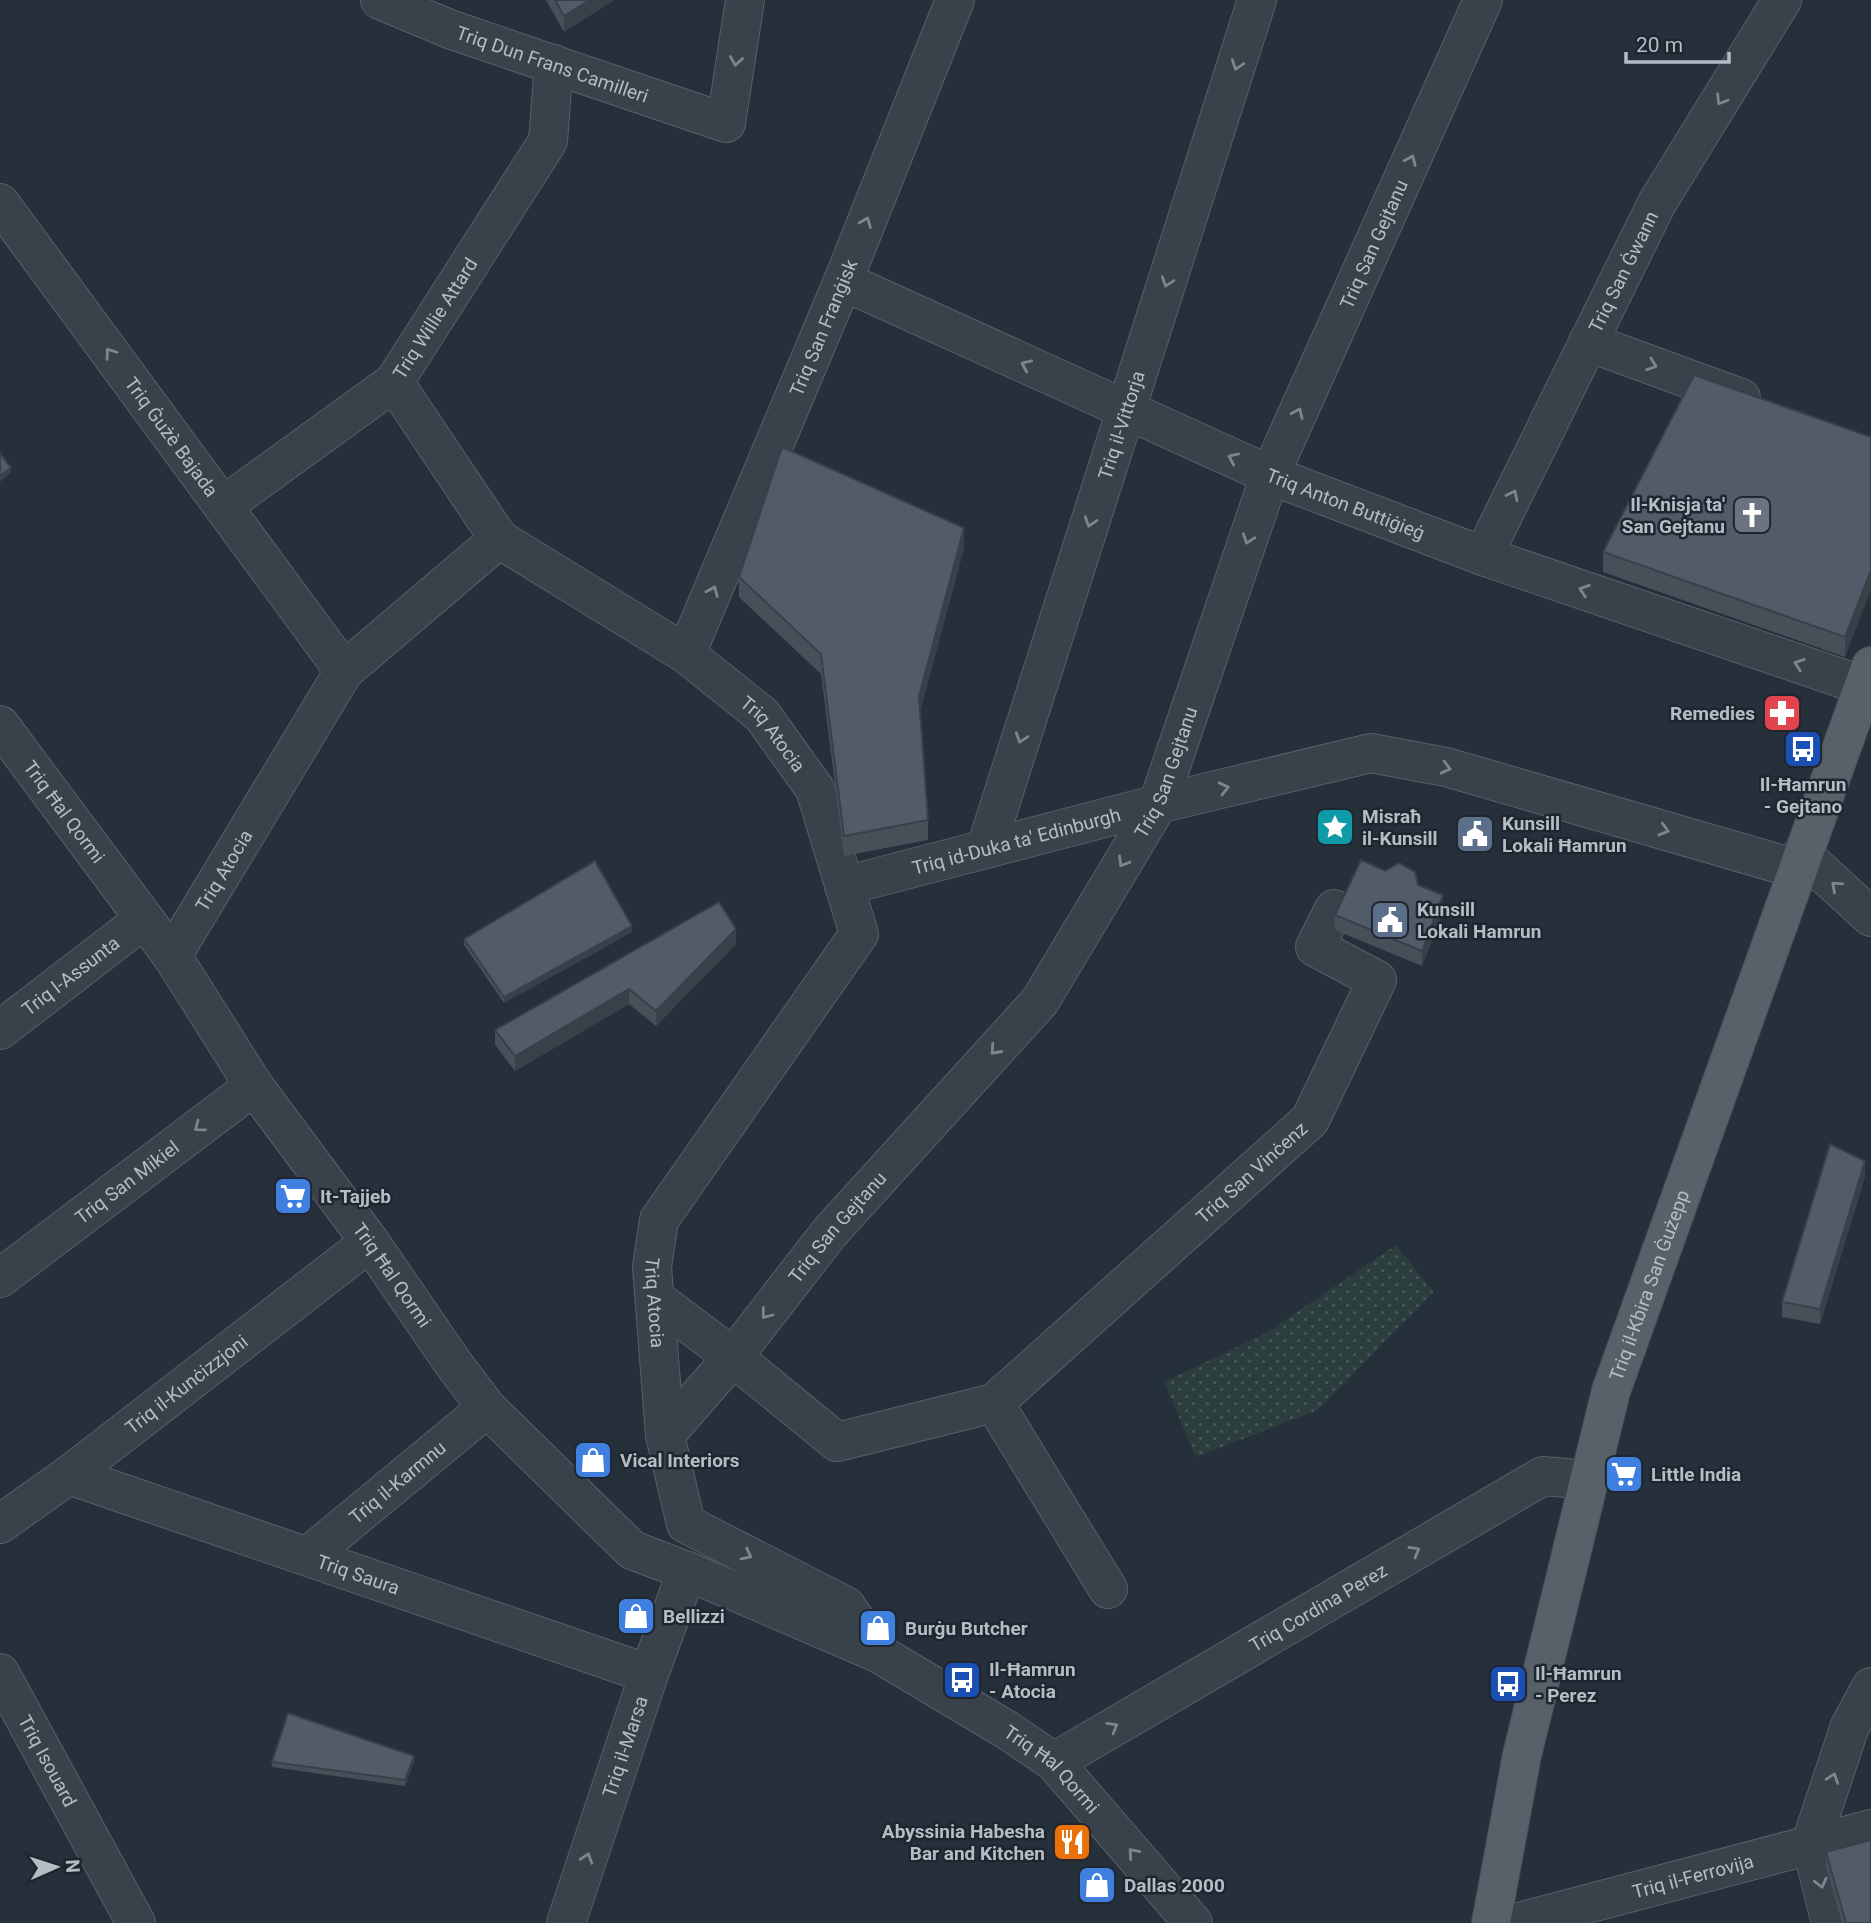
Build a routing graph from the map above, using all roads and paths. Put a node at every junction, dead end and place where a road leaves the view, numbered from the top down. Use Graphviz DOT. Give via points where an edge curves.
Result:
graph roads {
  1 [pos="380,0"];
  2 [pos="746,0"];
  3 [pos="955,0"];
  4 [pos="1257,0"];
  5 [pos="1483,0"];
  6 [pos="1782,0"];
  7 [pos="451,15"];
  8 [pos="554,64"];
  9 [pos="0,203"];
  10 [pos="842,281"];
  11 [pos="1588,342"];
  12 [pos="394,382"];
  13 [pos="1768,408"];
  14 [pos="1126,410"];
  15 [pos="1270,475"];
  16 [pos="223,506"];
  17 [pos="499,538"];
  18 [pos="1483,556"];
  19 [pos="686,654"];
  20 [pos="344,671"];
  21 [pos="1867,676"];
  22 [pos="0,725"];
  23 [pos="12,768"];
  24 [pos="1157,804"];
  25 [pos="986,848"];
  26 [pos="1799,861"];
  27 [pos="844,886"];
  28 [pos="1334,909"];
  29 [pos="1871,917"];
  30 [pos="143,919"];
  31 [pos="172,956"];
  32 [pos="0,1030"];
  33 [pos="254,1086"];
  34 [pos="370,1242"];
  35 [pos="0,1278"];
  36 [pos="656,1299"];
  37 [pos="733,1357"];
  38 [pos="993,1403"];
  39 [pos="487,1408"];
  40 [pos="665,1435"];
  41 [pos="69,1475"];
  42 [pos="1590,1480"];
  43 [pos="0,1524"];
  44 [pos="686,1524"];
  45 [pos="308,1556"];
  46 [pos="687,1571"];
  47 [pos="1108,1589"];
  48 [pos="878,1653"];
  49 [pos="0,1673"];
  50 [pos="649,1674"];
  51 [pos="1871,1687"];
  52 [pos="1054,1762"];
  53 [pos="1871,1829"];
  54 [pos="1811,1843"];
  55 [pos="1625,1909"];
  56 [pos="136,1923"];
  57 [pos="566,1923"];
  58 [pos="1194,1923"];
  59 [pos="1491,1923"];
  60 [pos="1515,1923"];
  61 [pos="1831,1923"];
  1 -- 7 [label="street, Triq Dun Frans Camilleri"];
  2 -- 8 [label="street, Triq Dun Frans Camilleri, one-way" via="726,123"];
  10 -- 3 [label="street, Triq San Franġisk, one-way"];
  4 -- 14 [label="street, Triq il-Vittorja, one-way"];
  15 -- 5 [label="street, Triq San Gejtanu, one-way"];
  6 -- 11 [label="street, Triq San Ġwann, one-way" via="1657,203"];
  7 -- 8 [label="street, Triq Dun Frans Camilleri"];
  8 -- 12 [label="street, Triq Willie Attard" via="548,141"];
  16 -- 9 [label="street, Triq Ġużè Bajada, one-way"];
  14 -- 10 [label="street, Triq Anton Buttiġieġ, one-way"];
  19 -- 10 [label="street, Triq San Franġisk, one-way"];
  11 -- 13 [label="street, one-way"];
  18 -- 11 [label="street, Triq San Ġwann, one-way"];
  12 -- 16 [label="street, Triq Willie Attard"];
  12 -- 17 [label="street"];
  15 -- 14 [label="street, Triq Anton Buttiġieġ, one-way"];
  14 -- 25 [label="street, Triq il-Vittorja, one-way"];
  15 -- 18 [label="street, Triq Anton Buttiġieġ"];
  15 -- 24 [label="street, Triq San Gejtanu, one-way"];
  16 -- 20 [label="street, Triq Ġużè Bajada"];
  17 -- 19 [label="street, Triq Atocia"];
  17 -- 20 [label="street, Triq Atocia"];
  21 -- 18 [label="street, Triq Anton Buttiġieġ, one-way"];
  19 -- 27 [label="street, Triq Atocia" via="761,715 815,789"];
  20 -- 31 [label="street, Triq Atocia"];
  21 -- 26 [label="main road, Triq il-Kbira San Ġużepp"];
  22 -- 23 [label="street, Triq Ħal Qormi"];
  23 -- 30 [label="street, Triq Ħal Qormi"];
  24 -- 25 [label="street, Triq id-Duka ta' Edinburgh"];
  24 -- 26 [label="street, Triq id-Duka ta' Edinburgh, one-way" via="1371,752 1446,767"];
  24 -- 37 [label="street, Triq San Gejtanu, one-way" via="1040,1001 830,1232"];
  25 -- 27 [label="street, Triq id-Duka ta' Edinburgh"];
  29 -- 26 [label="street, one-way"];
  26 -- 42 [label="main road, Triq il-Kbira San Ġużepp" via="1611,1391"];
  27 -- 36 [label="street, Triq Atocia" via="859,934 659,1220 652,1267"];
  28 -- 38 [label="street, Triq San Vinċenz" via="1315,947 1377,980 1310,1120"];
  30 -- 31 [label="street, Triq Ħal Qormi"];
  30 -- 32 [label="street, Triq l-Assunta"];
  31 -- 33 [label="street, Triq Ħal Qormi"];
  33 -- 34 [label="street, Triq Ħal Qormi"];
  33 -- 35 [label="street, Triq San Mikiel, one-way"];
  34 -- 39 [label="street, Triq Ħal Qormi"];
  34 -- 41 [label="street, Triq il-Kunċizzjoni"];
  36 -- 37 [label="street, Triq San Vinċenz"];
  36 -- 40 [label="street, Triq Atocia"];
  37 -- 38 [label="street, Triq San Vinċenz" via="837,1442"];
  37 -- 40 [label="street, Triq San Gejtanu"];
  38 -- 47 [label="street"];
  39 -- 45 [label="street, Triq il-Karmnu"];
  39 -- 46 [label="street, Triq Ħal Qormi" via="632,1550"];
  40 -- 44 [label="street, Triq Atocia"];
  41 -- 43 [label="street, Triq il-Kunċizzjoni"];
  41 -- 45 [label="street, Triq Saura"];
  52 -- 42 [label="street, Triq Cordina Perez, one-way" via="1543,1476"];
  42 -- 59 [label="main road, Triq il-Kbira San Ġużepp" via="1522,1755"];
  44 -- 48 [label="street, Triq Ħal Qormi, one-way" via="846,1606"];
  45 -- 50 [label="street, Triq Saura"];
  46 -- 48 [label="street, Triq Ħal Qormi"];
  46 -- 50 [label="street, Triq il-Marsa"];
  48 -- 52 [label="street, Triq Ħal Qormi"];
  49 -- 56 [label="street, Triq Isouard"];
  57 -- 50 [label="street, Triq il-Marsa, one-way"];
  54 -- 51 [label="street, one-way" via="1850,1726"];
  58 -- 52 [label="street, Triq Ħal Qormi, one-way"];
  53 -- 54 [label="street, Triq il-Ferrovija"];
  54 -- 55 [label="street, Triq il-Ferrovija"];
  54 -- 61 [label="street, one-way"];
  55 -- 60 [label="street, Triq il-Ferrovija"];
}
